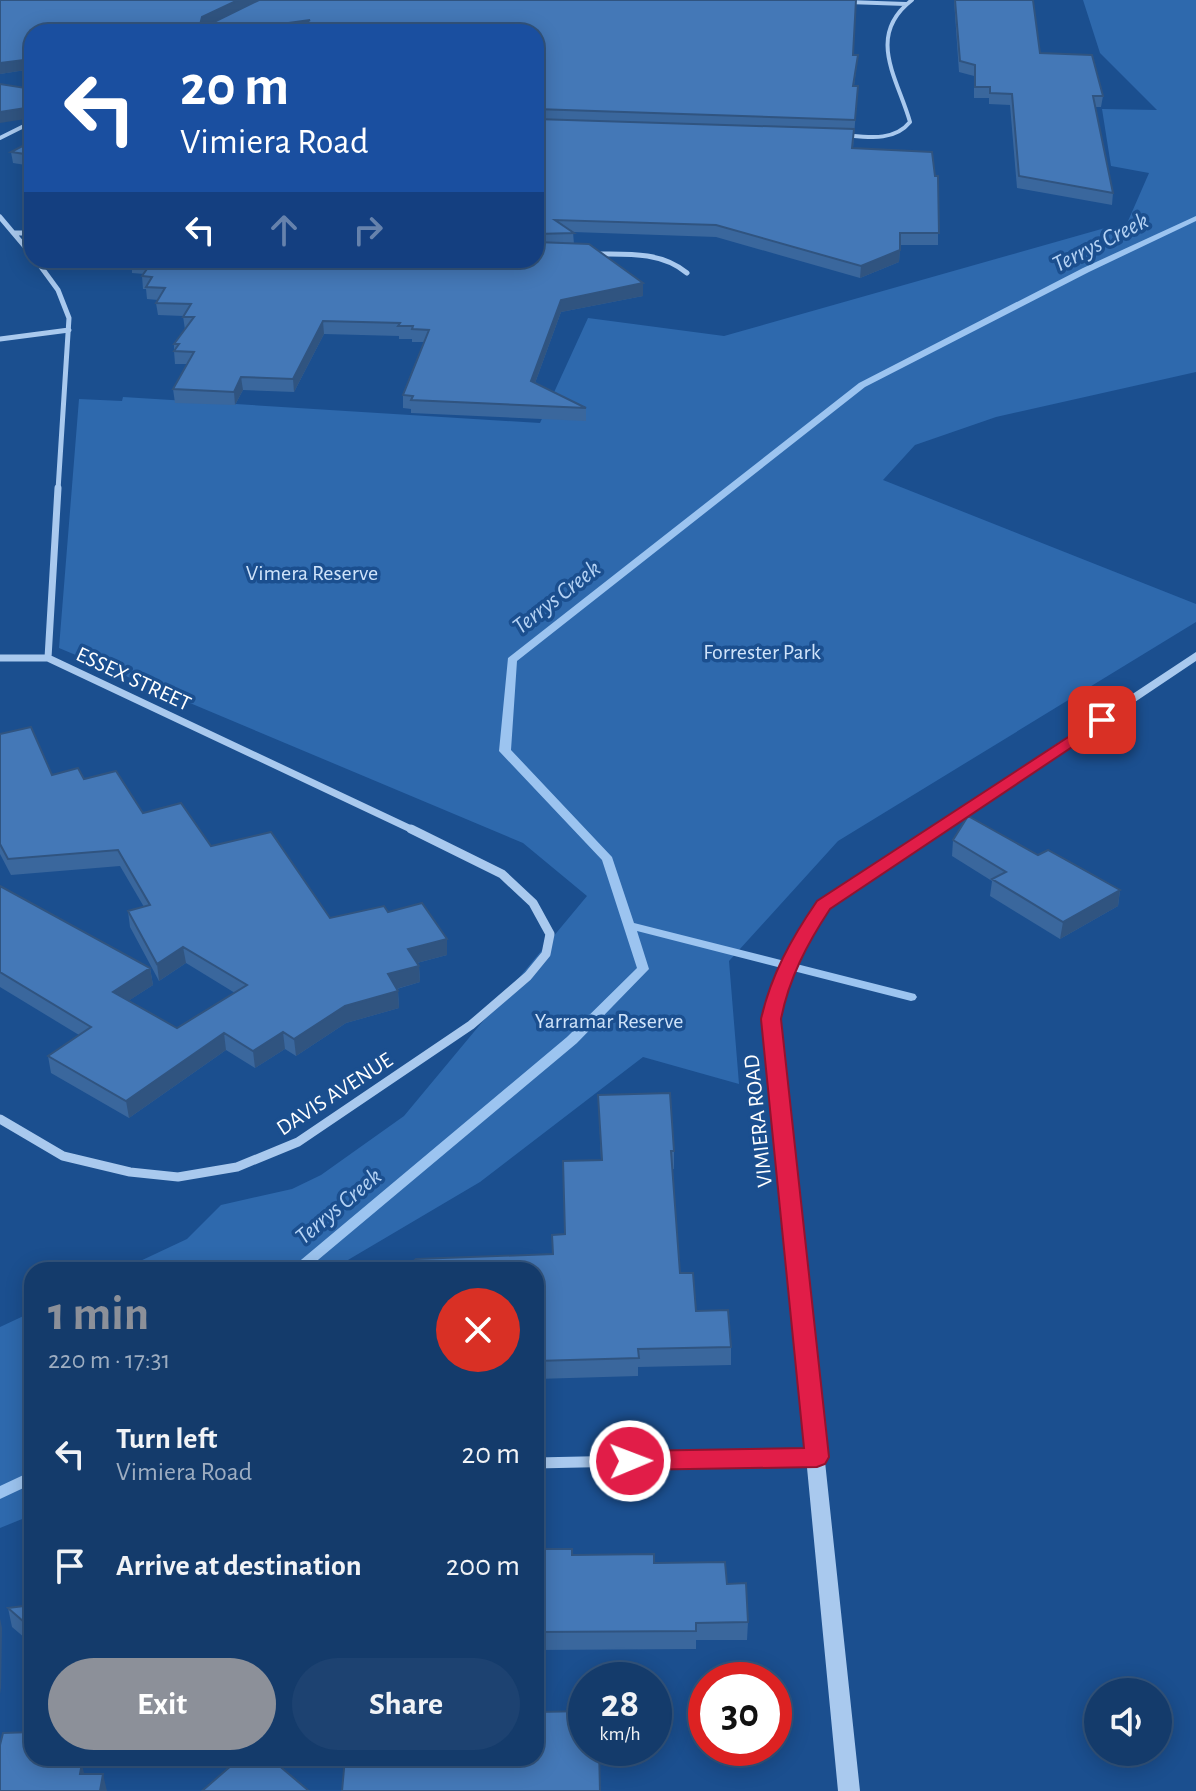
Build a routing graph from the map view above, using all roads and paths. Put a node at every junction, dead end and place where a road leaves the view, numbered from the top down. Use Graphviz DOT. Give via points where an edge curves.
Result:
graph roads {
  1 [pos="843,2"];
  2 [pos="909,2"];
  3 [pos="24,126"];
  4 [pos="836,135"];
  5 [pos="0,138"];
  6 [pos="0,217"];
  7 [pos="14,233"];
  8 [pos="24,233"];
  9 [pos="24,245"];
  10 [pos="581,253"];
  11 [pos="41,268"];
  12 [pos="687,273"];
  13 [pos="69,330"];
  14 [pos="0,339"];
  15 [pos="1196,656"];
  16 [pos="0,658"];
  17 [pos="48,658"];
  18 [pos="550,934"];
  19 [pos="0,1119"];
  20 [pos="817,1457"];
  21 [pos="544,1463"];
  22 [pos="849,1791"];
  1 -- 2 [label="street"];
  2 -- 4 [label="street" via="884,40 910,122 901,133"];
  3 -- 5 [label="street"];
  6 -- 7 [label="street"];
  7 -- 8 [label="street"];
  7 -- 9 [label="street"];
  10 -- 12 [label="street" via="652,257"];
  11 -- 13 [label="street, ESSEX STREET" via="66,305"];
  13 -- 14 [label="street"];
  13 -- 17 [label="street, ESSEX STREET"];
  15 -- 20 [label="street, VIMIERA ROAD" via="823,905 797,945 771,1019"];
  16 -- 17 [label="street"];
  17 -- 18 [label="street, ESSEX STREET" via="502,874 533,903"];
  18 -- 19 [label="street, DAVIS AVENUE" via="546,954 528,976 471,1025 298,1142 237,1167 178,1177 130,1172 63,1156"];
  20 -- 21 [label="street"];
  20 -- 22 [label="street, VIMIERA ROAD"];
}
